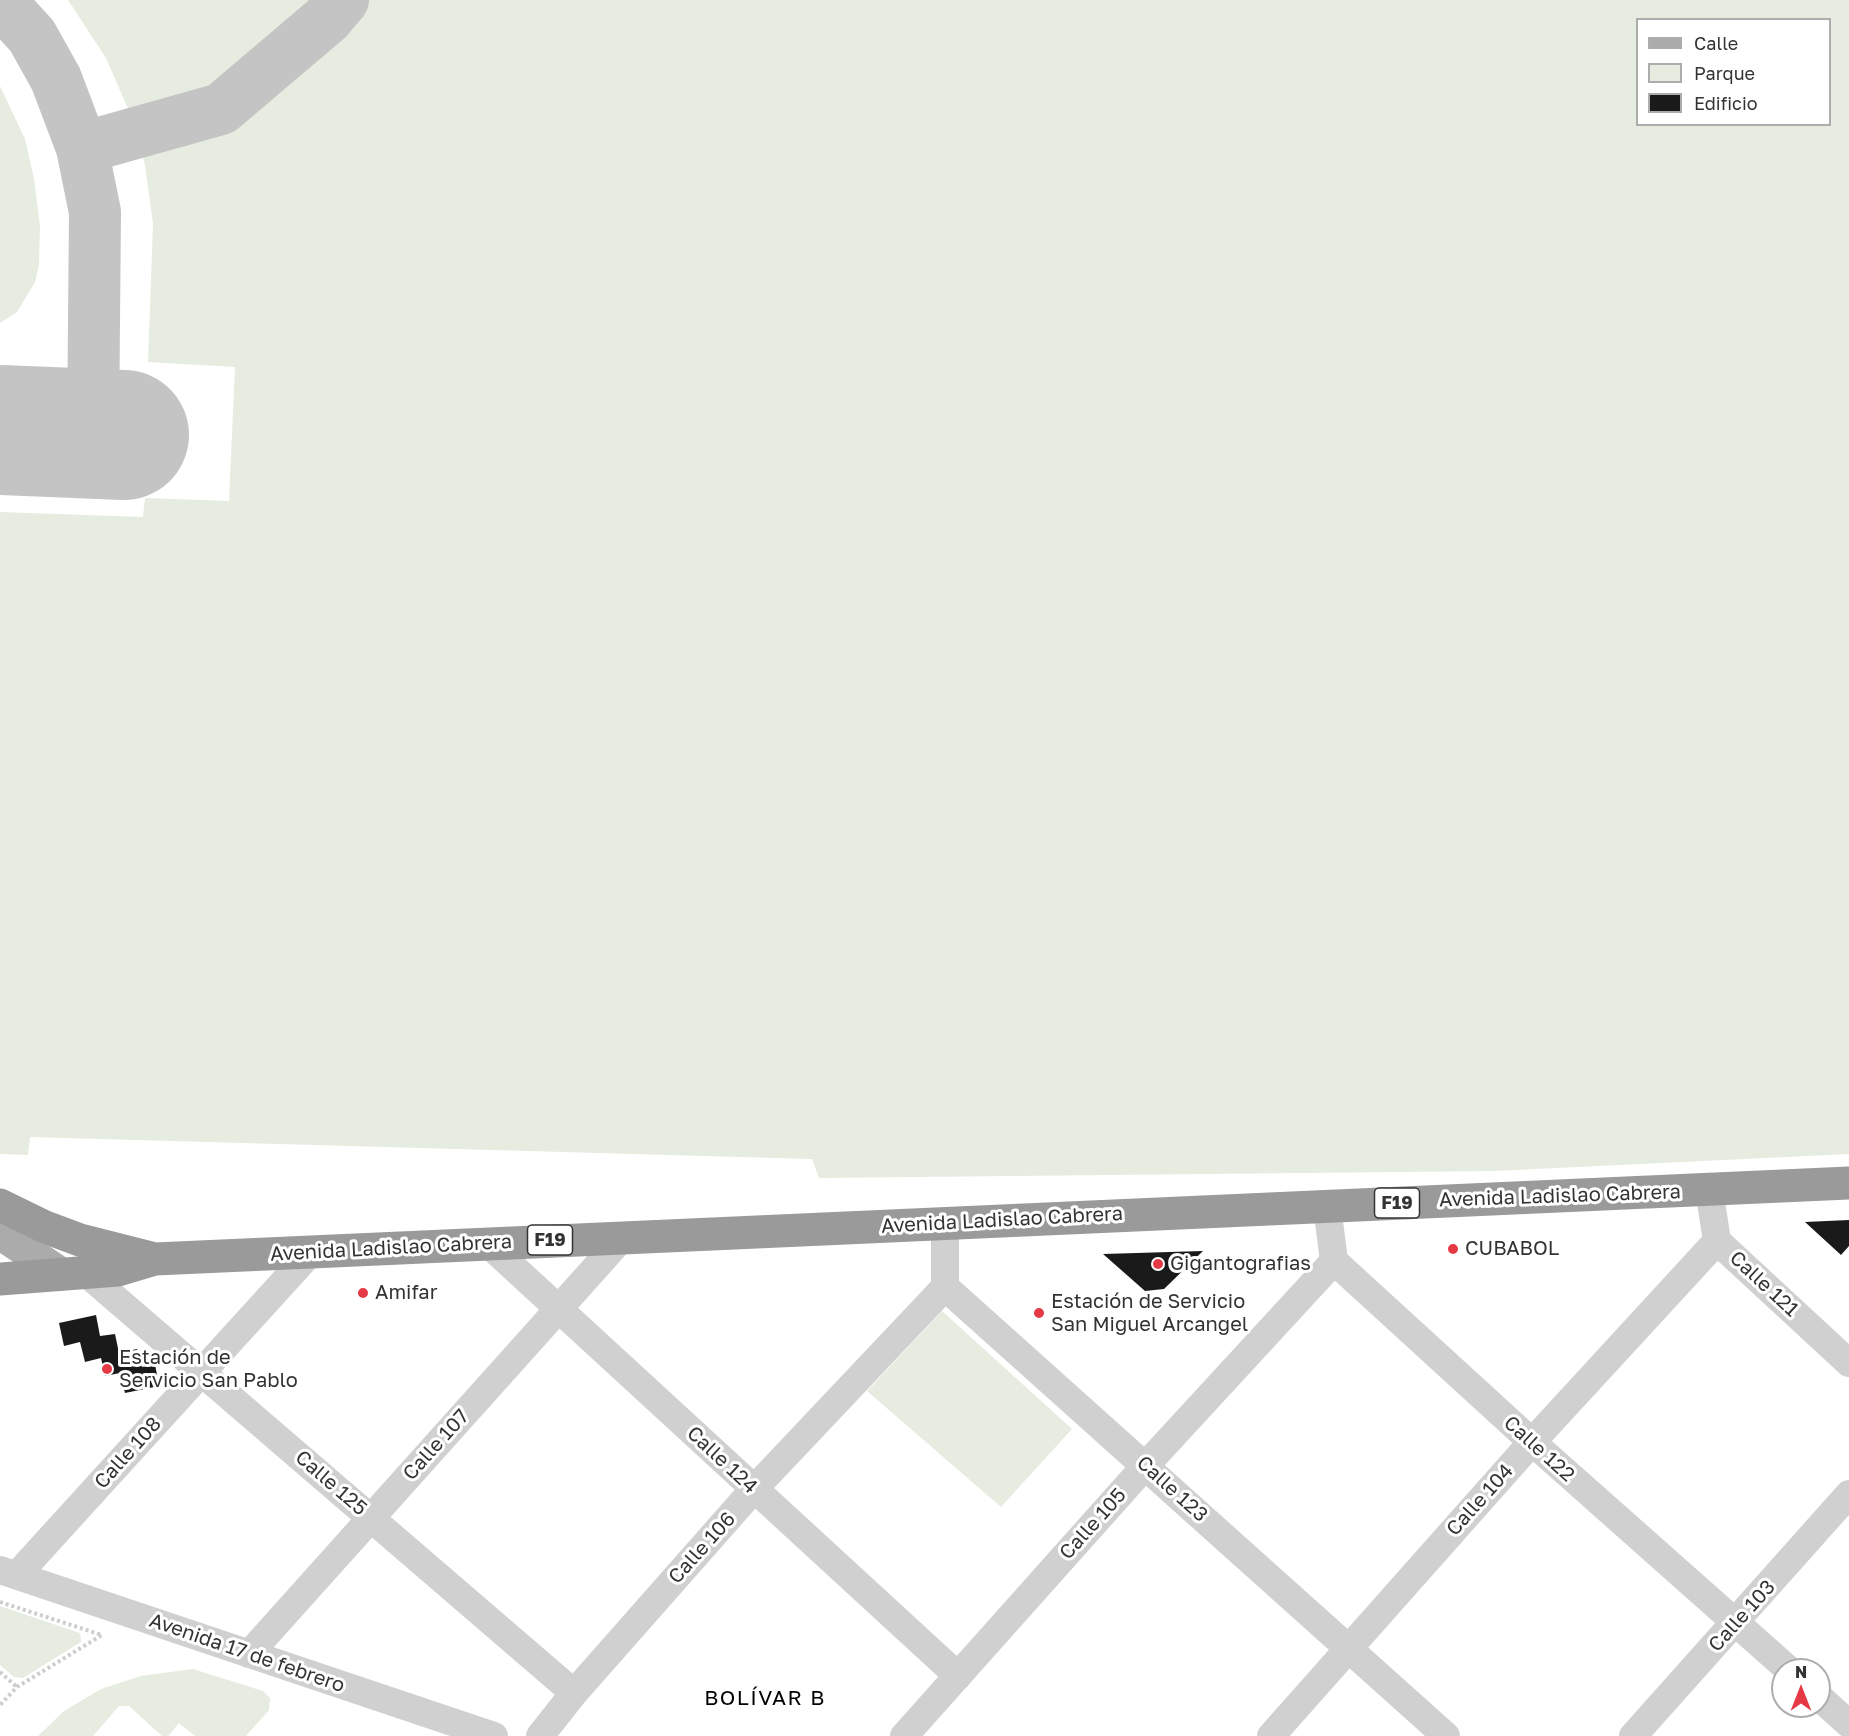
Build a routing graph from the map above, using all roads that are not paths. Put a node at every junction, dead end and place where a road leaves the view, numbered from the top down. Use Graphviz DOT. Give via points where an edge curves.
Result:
graph roads {
  1 [pos="1849,1183"];
  2 [pos="1709,1189"];
  3 [pos="0,1205"];
  4 [pos="1327,1206"];
  5 [pos="945,1222"];
  6 [pos="0,1233"];
  7 [pos="623,1237"];
  8 [pos="1717,1241"];
  9 [pos="487,1243"];
  10 [pos="312,1251"];
  11 [pos="155,1259"];
  12 [pos="1334,1261"];
  13 [pos="74,1274"];
  14 [pos="0,1279"];
  15 [pos="945,1287"];
  16 [pos="558,1309"];
  17 [pos="1849,1362"];
  18 [pos="203,1372"];
  19 [pos="1532,1442"];
  20 [pos="1146,1465"];
  21 [pos="754,1489"];
  22 [pos="1849,1494"];
  23 [pos="371,1518"];
  24 [pos="8,1573"];
  25 [pos="1736,1622"];
  26 [pos="1348,1648"];
  27 [pos="249,1654"];
  28 [pos="1776,1658"];
  29 [pos="958,1676"];
  30 [pos="574,1693"];
  31 [pos="1831,1708"];
  32 [pos="1849,1724"];
  33 [pos="494,1736"];
  34 [pos="540,1736"];
  35 [pos="904,1736"];
  36 [pos="1271,1736"];
  37 [pos="1446,1736"];
  38 [pos="1633,1736"];
  1 -- 2 [label="highway, Avenida Ladislao Cabrera / F19"];
  2 -- 4 [label="highway, Avenida Ladislao Cabrera / F19"];
  2 -- 8 [label="street, Calle 121"];
  3 -- 11 [label="highway, Avenida Ladislao Cabrera / F19" via="80,1240"];
  4 -- 5 [label="highway, Avenida Ladislao Cabrera / F19"];
  4 -- 12 [label="street"];
  5 -- 7 [label="highway, Avenida Ladislao Cabrera / F19"];
  5 -- 15 [label="street"];
  6 -- 13 [label="main road"];
  7 -- 9 [label="highway, Avenida Ladislao Cabrera / F19"];
  7 -- 16 [label="street, Calle 107"];
  8 -- 17 [label="street, Calle 121"];
  8 -- 19 [label="street, Calle 104"];
  9 -- 10 [label="highway, Avenida Ladislao Cabrera / F19"];
  9 -- 16 [label="street, Calle 124"];
  10 -- 11 [label="highway, Avenida Ladislao Cabrera / F19"];
  10 -- 18 [label="street, Calle 108"];
  11 -- 13 [label="highway, Avenida Ladislao Cabrera / F19" via="118,1270"];
  12 -- 19 [label="street, Calle 122"];
  12 -- 20 [label="street, Calle 105"];
  13 -- 14 [label="highway, Avenida Ladislao Cabrera / F19"];
  13 -- 18 [label="street, Calle 125"];
  15 -- 20 [label="street, Calle 123"];
  15 -- 21 [label="street, Calle 106"];
  16 -- 21 [label="street, Calle 124"];
  16 -- 23 [label="street, Calle 107"];
  18 -- 23 [label="street, Calle 125"];
  18 -- 24 [label="street, Calle 108"];
  19 -- 25 [label="street, Calle 122"];
  19 -- 26 [label="street, Calle 104"];
  20 -- 26 [label="street, Calle 123"];
  20 -- 29 [label="street, Calle 105"];
  21 -- 29 [label="street, Calle 124"];
  21 -- 30 [label="street, Calle 106"];
  22 -- 25 [label="street, Calle 103"];
  23 -- 27 [label="street, Calle 107"];
  23 -- 30 [label="street, Calle 125"];
  24 -- 27 [label="street, Avenida 17 de febrero"];
  25 -- 28 [label="street, Calle 122"];
  25 -- 38 [label="street, Calle 103"];
  26 -- 36 [label="street, Calle 104"];
  26 -- 37 [label="street, Calle 123"];
  27 -- 33 [label="street, Avenida 17 de febrero"];
  29 -- 35 [label="street, Calle 105"];
  30 -- 34 [label="street, Calle 106"];
  31 -- 32 [label="street"];
}
